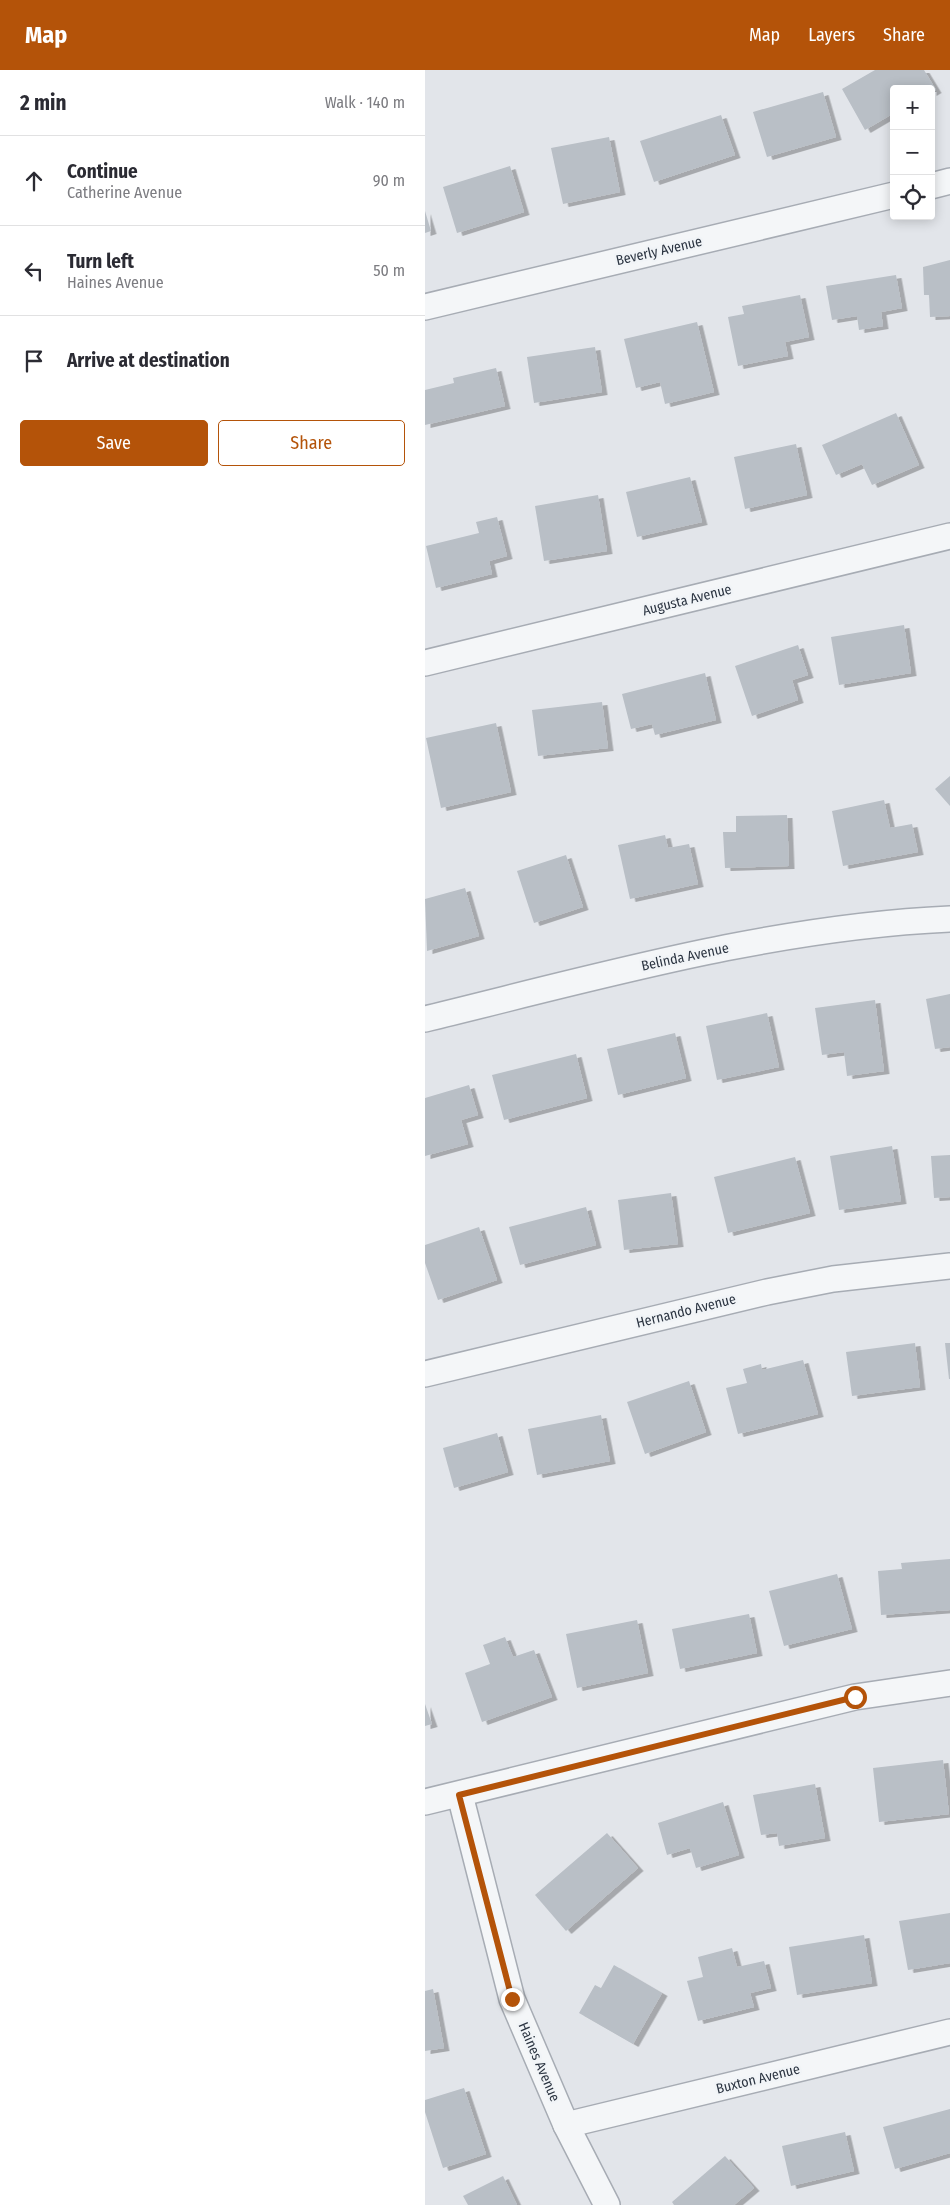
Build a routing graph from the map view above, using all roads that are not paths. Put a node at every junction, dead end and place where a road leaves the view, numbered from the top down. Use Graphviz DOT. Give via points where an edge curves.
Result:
graph roads {
  1 [pos="950,181"];
  2 [pos="935,185"];
  3 [pos="890,196"];
  4 [pos="425,307"];
  5 [pos="950,536"];
  6 [pos="425,663"];
  7 [pos="950,919"];
  8 [pos="425,1019"];
  9 [pos="950,1266"];
  10 [pos="425,1374"];
  11 [pos="950,1683"];
  12 [pos="459,1795"];
  13 [pos="425,1802"];
  14 [pos="950,2032"];
  15 [pos="566,2126"];
  16 [pos="607,2205"];
  1 -- 2 [label="street"];
  3 -- 4 [label="street, Beverly Avenue"];
  5 -- 6 [label="street, Augusta Avenue"];
  7 -- 8 [label="street, Belinda Avenue" via="853,927 769,940 656,963"];
  9 -- 10 [label="street, Hernando Avenue" via="833,1279 767,1292"];
  11 -- 12 [label="street" via="855,1697"];
  12 -- 13 [label="street"];
  12 -- 15 [label="street, Haines Avenue" via="512,1999"];
  14 -- 15 [label="street, Buxton Avenue"];
  15 -- 16 [label="street, Haines Avenue"];
}
